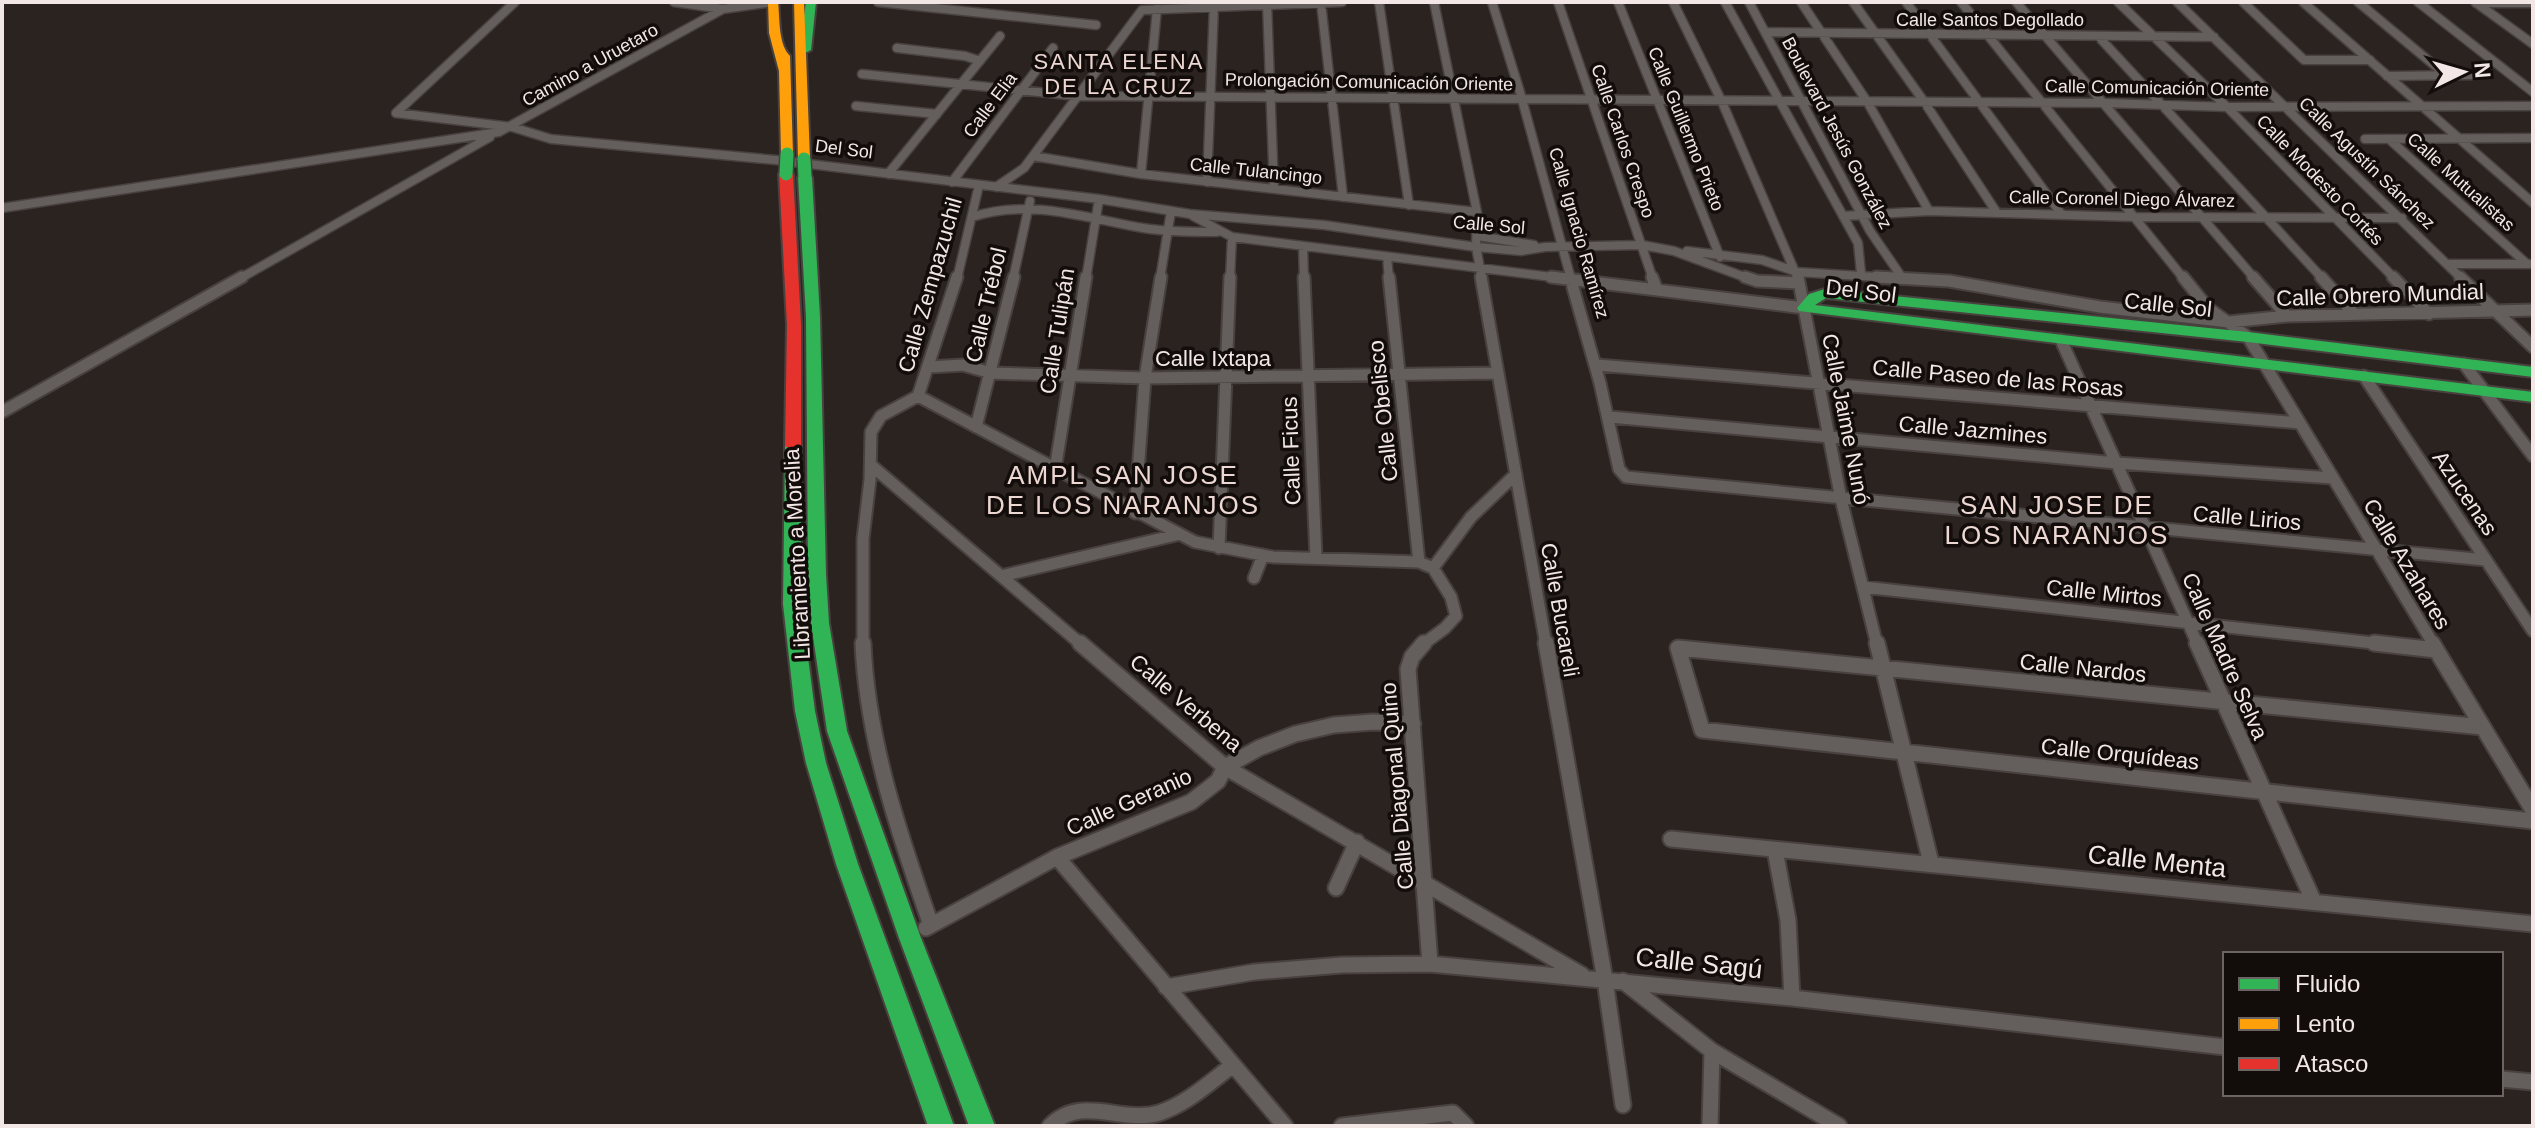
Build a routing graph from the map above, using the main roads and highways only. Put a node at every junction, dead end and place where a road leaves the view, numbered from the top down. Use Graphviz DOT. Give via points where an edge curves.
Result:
graph roads {
  1 [pos="773,2"];
  2 [pos="784,2"];
  3 [pos="799,2"];
  4 [pos="811,2"];
  5 [pos="785,73"];
  6 [pos="802,89"];
  7 [pos="799,163"];
  8 [pos="1804,308"];
  9 [pos="2533,372"];
  10 [pos="2533,397"];
  11 [pos="941,1126"];
  12 [pos="982,1126"];
  1 -- 5 [label="main road"];
  2 -- 5 [label="main road, Libramiento a Morelia"];
  3 -- 6 [label="main road, Libramiento a Morelia"];
  4 -- 6 [label="main road"];
  5 -- 7 [label="main road, Libramiento a Morelia"];
  6 -- 7 [label="main road, Libramiento a Morelia"];
  7 -- 11 [label="main road, Libramiento a Morelia, bridge" via="786,174 794,325 792,604 805,711 847,864"];
  7 -- 12 [label="main road, Libramiento a Morelia" via="813,317 820,623 837,731"];
  8 -- 9 [label="main road, Calle Sol" via="1825,293"];
  8 -- 10 [label="main road, Del Sol"];
}
